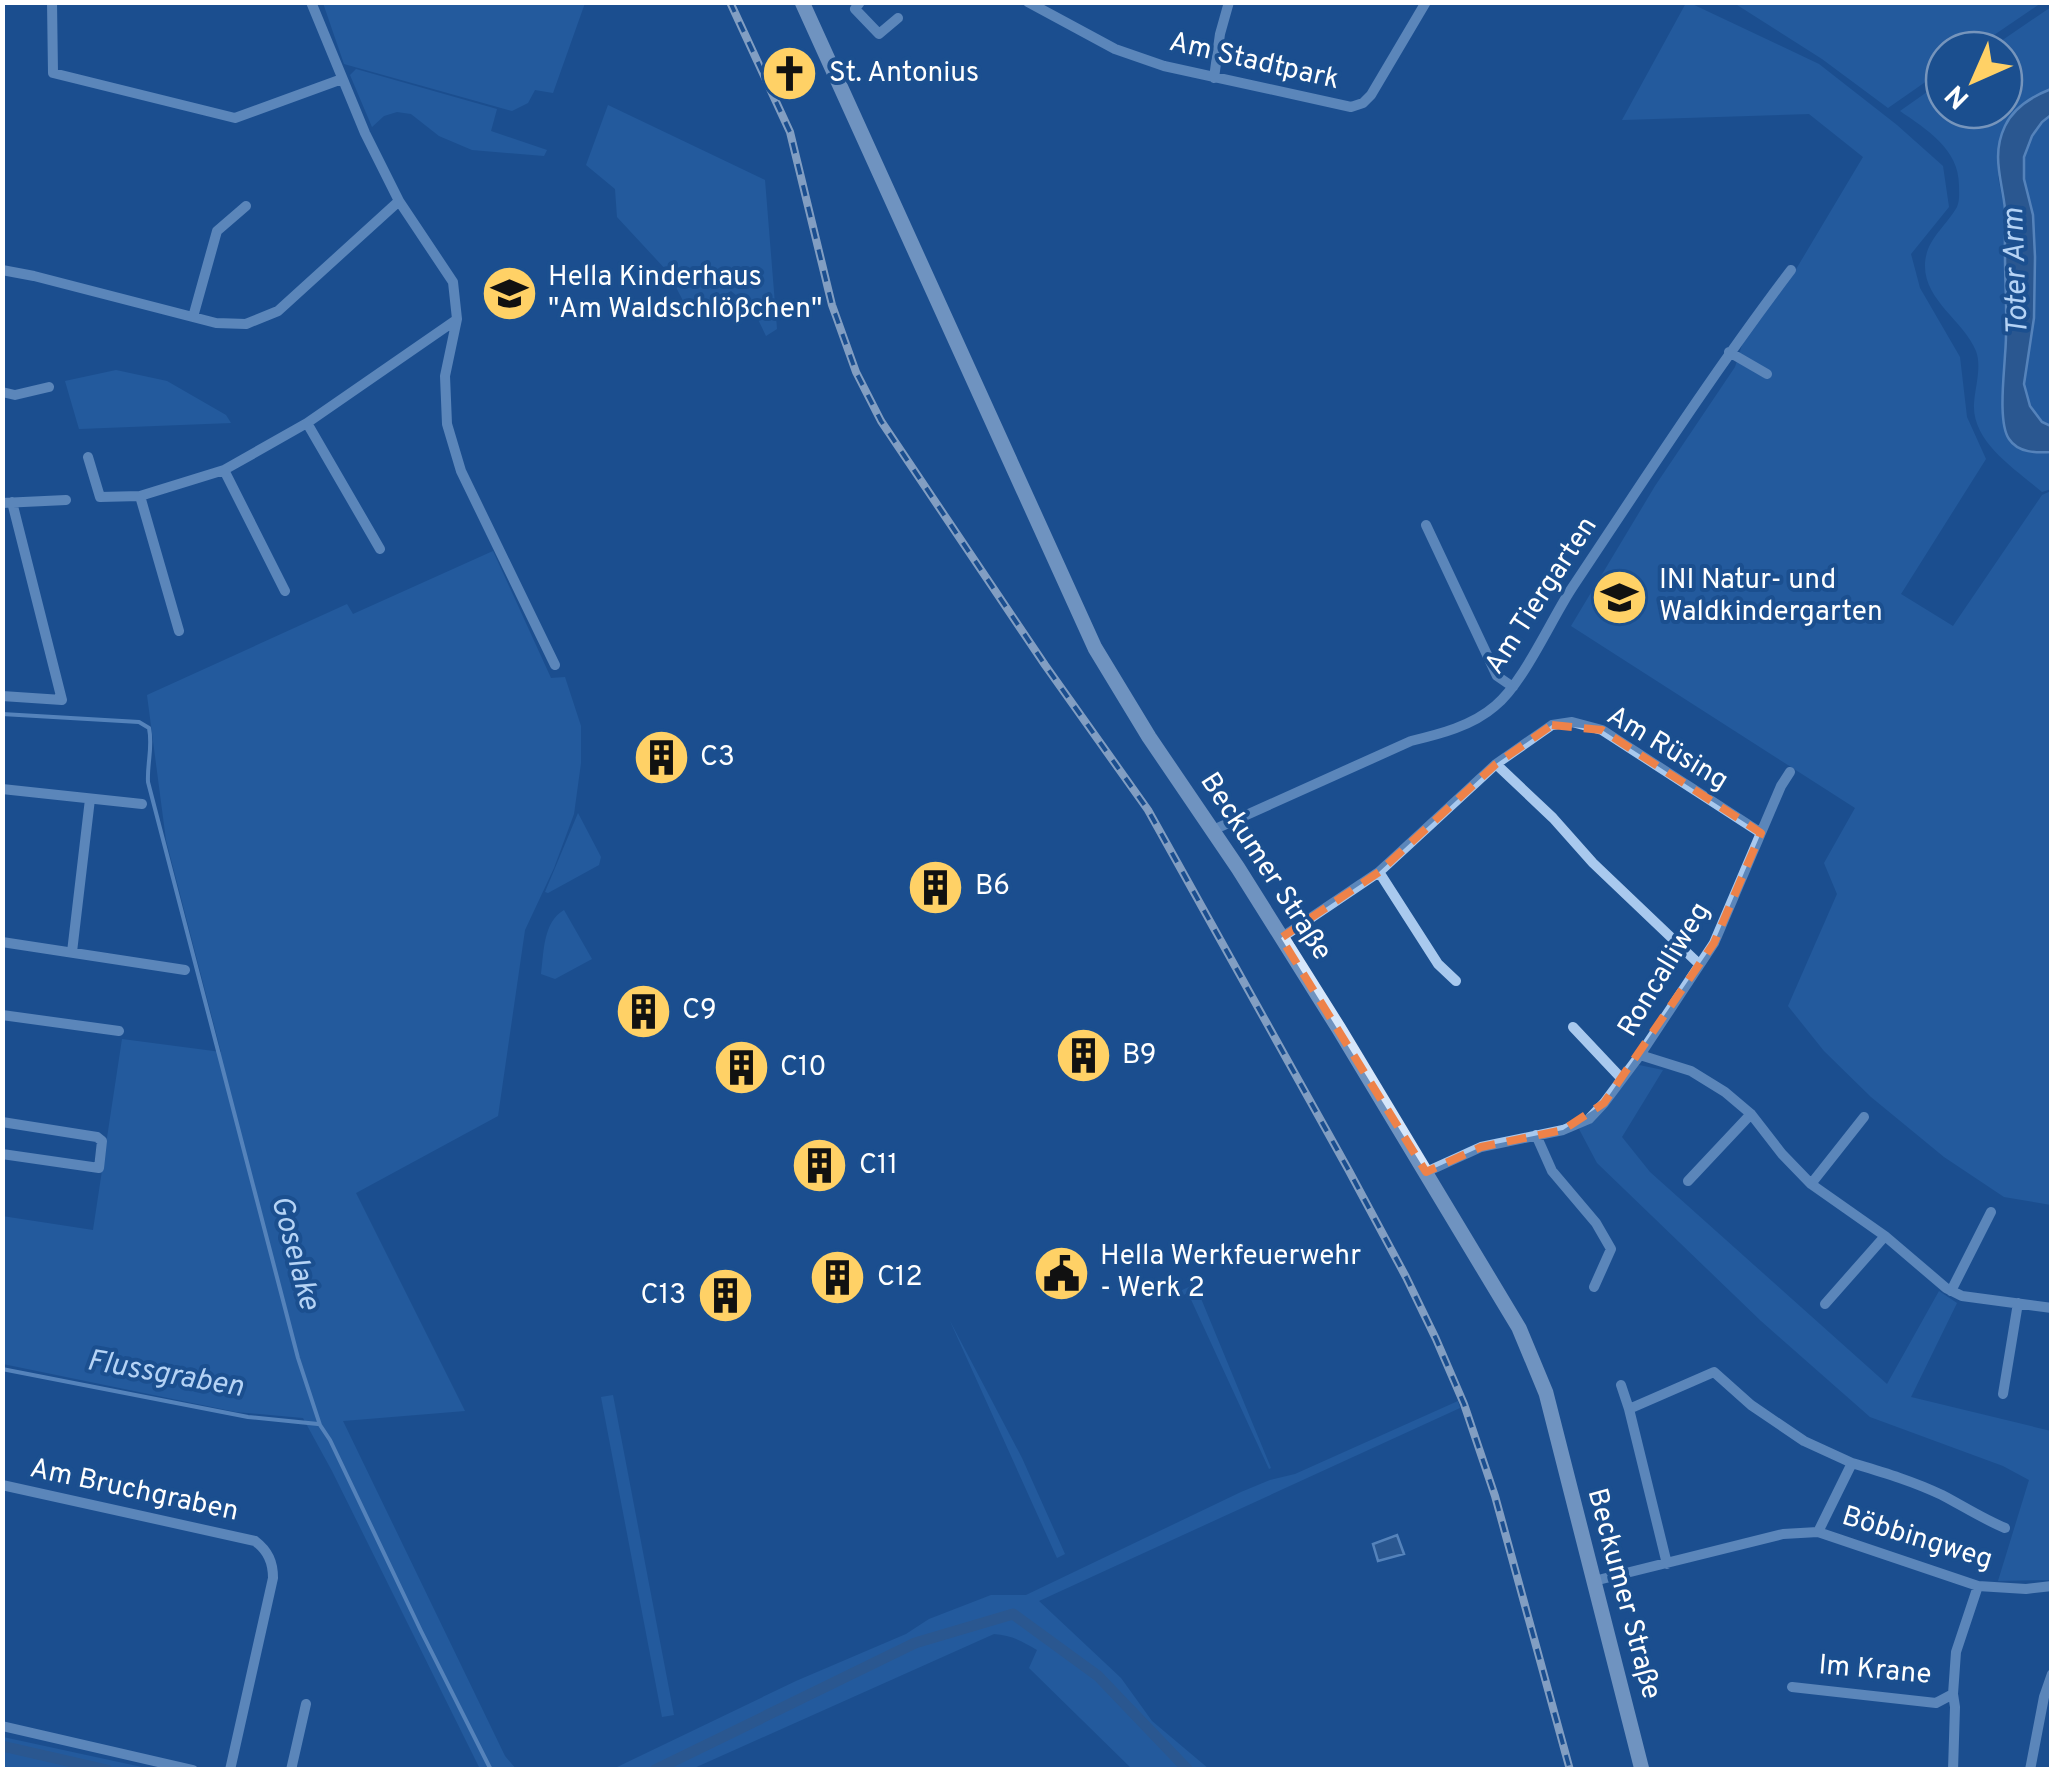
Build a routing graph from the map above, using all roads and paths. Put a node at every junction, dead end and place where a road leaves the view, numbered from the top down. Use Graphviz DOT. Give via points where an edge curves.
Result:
graph roads {
  1 [pos="52,2"];
  2 [pos="310,2"];
  3 [pos="802,2"];
  4 [pos="860,2"];
  5 [pos="1229,2"];
  6 [pos="1426,2"];
  7 [pos="1035,5"];
  8 [pos="898,18"];
  9 [pos="1214,78"];
  10 [pos="342,79"];
  11 [pos="399,201"];
  12 [pos="246,206"];
  13 [pos="2,270"];
  14 [pos="1791,270"];
  15 [pos="194,317"];
  16 [pos="457,319"];
  17 [pos="1729,352"];
  18 [pos="1767,374"];
  19 [pos="49,387"];
  20 [pos="2,392"];
  21 [pos="307,423"];
  22 [pos="88,456"];
  23 [pos="224,470"];
  24 [pos="140,496"];
  25 [pos="66,500"];
  26 [pos="7,503"];
  27 [pos="1426,524"];
  28 [pos="380,549"];
  29 [pos="285,591"];
  30 [pos="179,631"];
  31 [pos="554,665"];
  32 [pos="1513,686"];
  33 [pos="2,696"];
  34 [pos="1496,764"];
  35 [pos="1790,772"];
  36 [pos="2,790"];
  37 [pos="90,799"];
  38 [pos="142,804"];
  39 [pos="1212,830"];
  40 [pos="1762,833"];
  41 [pos="1379,872"];
  42 [pos="1282,938"];
  43 [pos="2,942"];
  44 [pos="72,952"];
  45 [pos="1698,964"];
  46 [pos="185,970"];
  47 [pos="1456,982"];
  48 [pos="2,1015"];
  49 [pos="1572,1026"];
  50 [pos="119,1031"];
  51 [pos="1640,1055"];
  52 [pos="1622,1079"];
  53 [pos="1751,1114"];
  54 [pos="1864,1117"];
  55 [pos="2,1122"];
  56 [pos="1536,1135"];
  57 [pos="2,1154"];
  58 [pos="1426,1172"];
  59 [pos="1688,1180"];
  60 [pos="1812,1184"];
  61 [pos="1991,1212"];
  62 [pos="1884,1236"];
  63 [pos="1594,1287"];
  64 [pos="1950,1291"];
  65 [pos="2018,1303"];
  66 [pos="1825,1304"];
  67 [pos="2052,1308"];
  68 [pos="1620,1385"];
  69 [pos="2003,1394"];
  70 [pos="1629,1409"];
  71 [pos="1852,1462"];
  72 [pos="2,1485"];
  73 [pos="2006,1528"];
  74 [pos="1818,1532"];
  75 [pos="1667,1564"];
  76 [pos="1594,1581"];
  77 [pos="1978,1586"];
  78 [pos="2052,1586"];
  79 [pos="2052,1674"];
  80 [pos="1792,1687"];
  81 [pos="1953,1694"];
  82 [pos="306,1704"];
  83 [pos="2,1726"];
  84 [pos="193,1770"];
  85 [pos="230,1770"];
  86 [pos="291,1770"];
  87 [pos="1642,1770"];
  88 [pos="1952,1770"];
  89 [pos="2030,1770"];
  1 -- 10 [label="street" via="52,73 235,118"];
  2 -- 10 [label="street"];
  3 -- 39 [label="main road, Beckumer Straße" via="1078,615"];
  4 -- 8 [label="street" via="854,9 879,34"];
  5 -- 9 [label="street"];
  6 -- 9 [label="street, Am Stadtpark" via="1364,104 1350,107"];
  7 -- 9 [label="street, Am Stadtpark" via="1114,49"];
  10 -- 11 [label="street"];
  11 -- 15 [label="street" via="278,311 246,324"];
  11 -- 16 [label="street" via="453,282"];
  12 -- 15 [label="street" via="216,231"];
  13 -- 15 [label="street"];
  14 -- 17 [label="street, Am Tiergarten"];
  16 -- 21 [label="street"];
  16 -- 31 [label="street" via="446,376 447,424 462,471"];
  17 -- 18 [label="street"];
  17 -- 32 [label="street, Am Tiergarten"];
  19 -- 20 [label="street" via="15,396"];
  21 -- 23 [label="street"];
  21 -- 28 [label="street"];
  22 -- 24 [label="street" via="100,498"];
  23 -- 24 [label="street"];
  23 -- 29 [label="street"];
  24 -- 30 [label="street"];
  25 -- 26 [label="street"];
  26 -- 33 [label="street" via="62,700"];
  27 -- 32 [label="street" via="1496,676"];
  32 -- 39 [label="street, Am Tiergarten" via="1468,722"];
  34 -- 40 [label="street, Am Rüsing" via="1552,725 1572,722 1602,730"];
  34 -- 41 [label="street, Am Rüsing"];
  34 -- 45 [label="street"];
  35 -- 40 [label="street, Roncalliweg"];
  36 -- 37 [label="street"];
  37 -- 38 [label="street"];
  37 -- 44 [label="street"];
  39 -- 42 [label="main road, Beckumer Straße"];
  40 -- 45 [label="street, Roncalliweg" via="1714,943"];
  41 -- 42 [label="street, Am Rüsing"];
  41 -- 47 [label="street"];
  42 -- 58 [label="main road, Beckumer Straße"];
  43 -- 44 [label="street"];
  44 -- 46 [label="street"];
  45 -- 51 [label="street, Roncalliweg"];
  48 -- 50 [label="street"];
  49 -- 52 [label="street, Roncalliweg"];
  51 -- 52 [label="street, Roncalliweg"];
  51 -- 53 [label="street" via="1691,1071"];
  52 -- 56 [label="street, Roncalliweg" via="1588,1118"];
  53 -- 59 [label="street"];
  53 -- 60 [label="street"];
  54 -- 60 [label="street"];
  55 -- 57 [label="street" via="98,1136 102,1142 99,1168"];
  56 -- 58 [label="street, Roncalliweg" via="1482,1147"];
  56 -- 63 [label="street" via="1552,1172 1610,1249"];
  58 -- 76 [label="main road, Beckumer Straße" via="1532,1356"];
  60 -- 62 [label="street"];
  61 -- 64 [label="street"];
  62 -- 64 [label="street"];
  62 -- 66 [label="street"];
  64 -- 65 [label="street"];
  65 -- 67 [label="street"];
  65 -- 69 [label="street"];
  68 -- 70 [label="street"];
  70 -- 71 [label="street" via="1714,1372 1804,1441"];
  70 -- 75 [label="street"];
  71 -- 73 [label="street"];
  71 -- 74 [label="street"];
  72 -- 85 [label="street, Am Bruchgraben" via="263,1547 273,1578"];
  74 -- 75 [label="street, Böbbingweg" via="1783,1534"];
  74 -- 77 [label="street, Böbbingweg"];
  75 -- 76 [label="street, Böbbingweg"];
  76 -- 87 [label="main road, Beckumer Straße"];
  77 -- 78 [label="street, Böbbingweg"];
  77 -- 81 [label="street, Im Krane" via="1956,1652"];
  79 -- 89 [label="street"];
  80 -- 81 [label="street, Im Krane" via="1936,1703"];
  81 -- 88 [label="street, Im Krane"];
  82 -- 86 [label="street"];
  83 -- 84 [label="street"];
}
